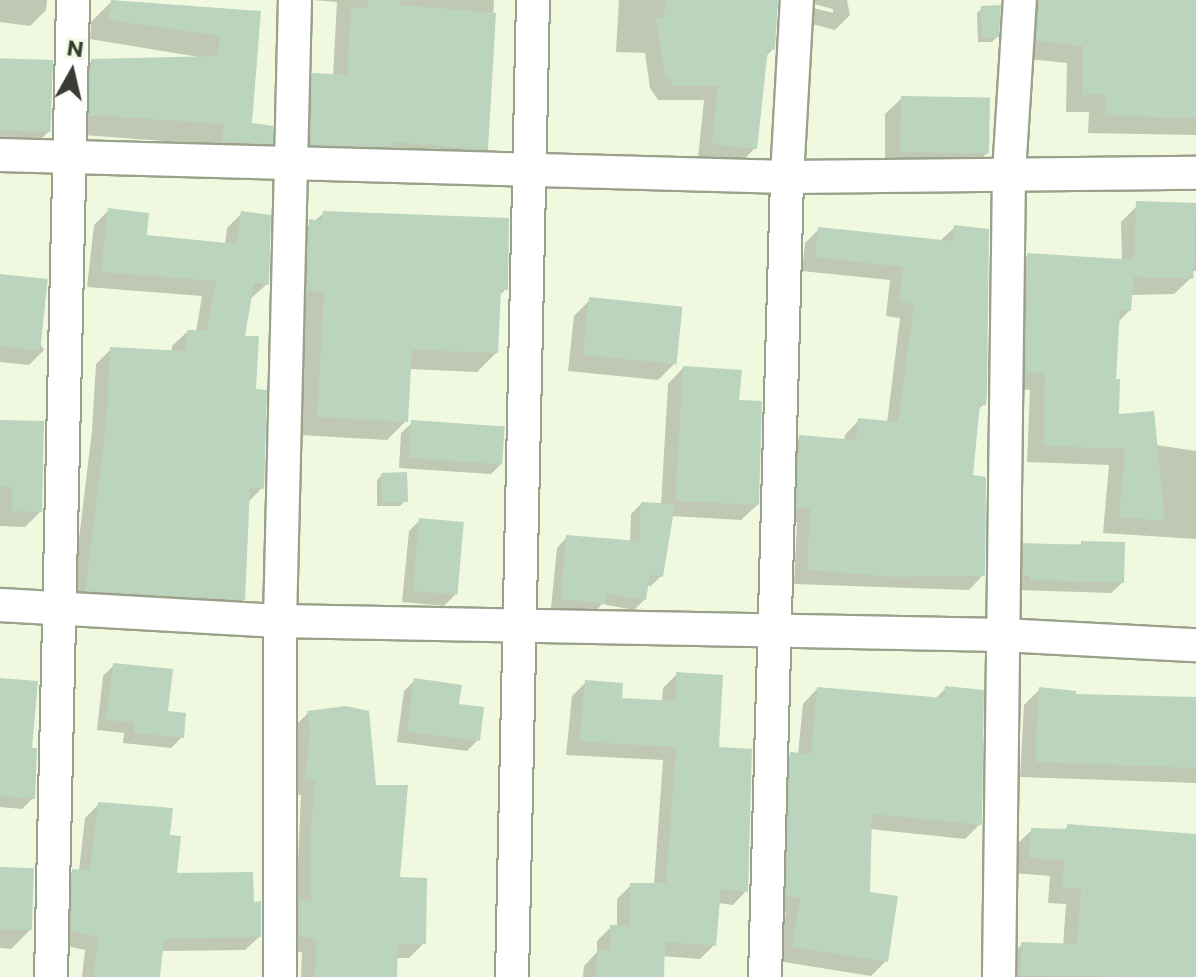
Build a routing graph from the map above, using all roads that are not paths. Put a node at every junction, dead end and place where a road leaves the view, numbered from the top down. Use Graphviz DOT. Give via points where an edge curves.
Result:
graph roads {
  1 [pos="73,0"];
  2 [pos="295,0"];
  3 [pos="533,0"];
  4 [pos="797,0"];
  5 [pos="1020,0"];
  6 [pos="0,155"];
  7 [pos="71,157"];
  8 [pos="291,164"];
  9 [pos="529,171"];
  10 [pos="1009,173"];
  11 [pos="1196,173"];
  12 [pos="787,177"];
  13 [pos="0,605"];
  14 [pos="59,608"];
  15 [pos="280,621"];
  16 [pos="519,626"];
  17 [pos="777,630"];
  18 [pos="1002,635"];
  19 [pos="1196,645"];
  20 [pos="51,977"];
  21 [pos="280,977"];
  22 [pos="512,977"];
  23 [pos="765,977"];
  24 [pos="999,977"];
  1 -- 7 [label="street"];
  2 -- 8 [label="street"];
  3 -- 9 [label="street"];
  4 -- 12 [label="street"];
  5 -- 10 [label="street"];
  6 -- 7 [label="street"];
  7 -- 8 [label="street"];
  7 -- 14 [label="street"];
  8 -- 9 [label="street"];
  8 -- 15 [label="street"];
  9 -- 12 [label="street"];
  9 -- 16 [label="street"];
  10 -- 11 [label="street"];
  10 -- 12 [label="street"];
  10 -- 18 [label="street"];
  12 -- 17 [label="street"];
  13 -- 14 [label="street"];
  14 -- 15 [label="street"];
  14 -- 20 [label="street"];
  15 -- 16 [label="street"];
  15 -- 21 [label="street"];
  16 -- 17 [label="street"];
  16 -- 22 [label="street"];
  17 -- 18 [label="street"];
  17 -- 23 [label="street"];
  18 -- 19 [label="street"];
  18 -- 24 [label="street"];
}
